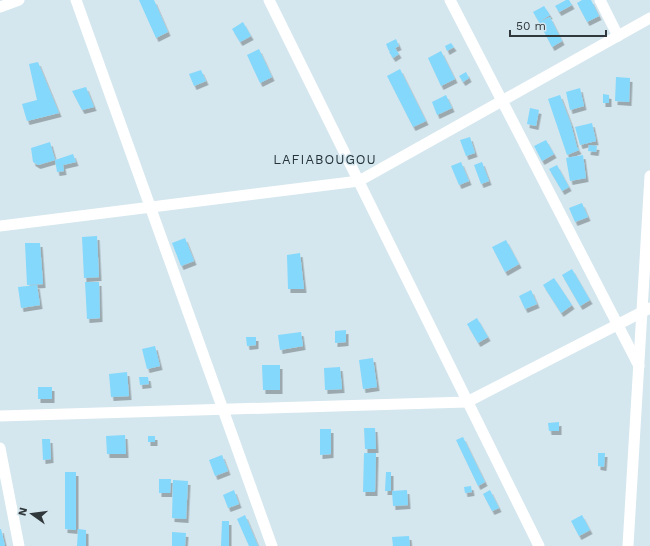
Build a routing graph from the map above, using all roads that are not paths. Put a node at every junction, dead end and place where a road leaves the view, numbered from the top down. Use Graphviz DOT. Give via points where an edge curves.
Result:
graph roads {
  1 [pos="19,0"];
  2 [pos="76,0"];
  3 [pos="269,0"];
  4 [pos="450,0"];
  5 [pos="600,0"];
  6 [pos="0,7"];
  7 [pos="650,18"];
  8 [pos="618,36"];
  9 [pos="502,101"];
  10 [pos="650,176"];
  11 [pos="359,181"];
  12 [pos="151,207"];
  13 [pos="0,226"];
  14 [pos="646,311"];
  15 [pos="617,325"];
  16 [pos="639,366"];
  17 [pos="468,402"];
  18 [pos="223,409"];
  19 [pos="0,416"];
  20 [pos="0,448"];
  21 [pos="19,546"];
  22 [pos="272,546"];
  23 [pos="539,546"];
  24 [pos="628,546"];
  1 -- 6 [label="street"];
  2 -- 12 [label="street"];
  3 -- 11 [label="street"];
  4 -- 9 [label="street"];
  5 -- 8 [label="street"];
  7 -- 8 [label="street"];
  8 -- 9 [label="street"];
  9 -- 11 [label="street"];
  9 -- 15 [label="street"];
  10 -- 14 [label="street"];
  11 -- 12 [label="street"];
  11 -- 17 [label="street"];
  12 -- 13 [label="street"];
  12 -- 18 [label="street"];
  14 -- 15 [label="street"];
  14 -- 16 [label="street"];
  15 -- 16 [label="street"];
  15 -- 17 [label="street"];
  16 -- 24 [label="street"];
  17 -- 18 [label="street"];
  17 -- 23 [label="street"];
  18 -- 19 [label="street"];
  18 -- 22 [label="street"];
  20 -- 21 [label="street"];
}
